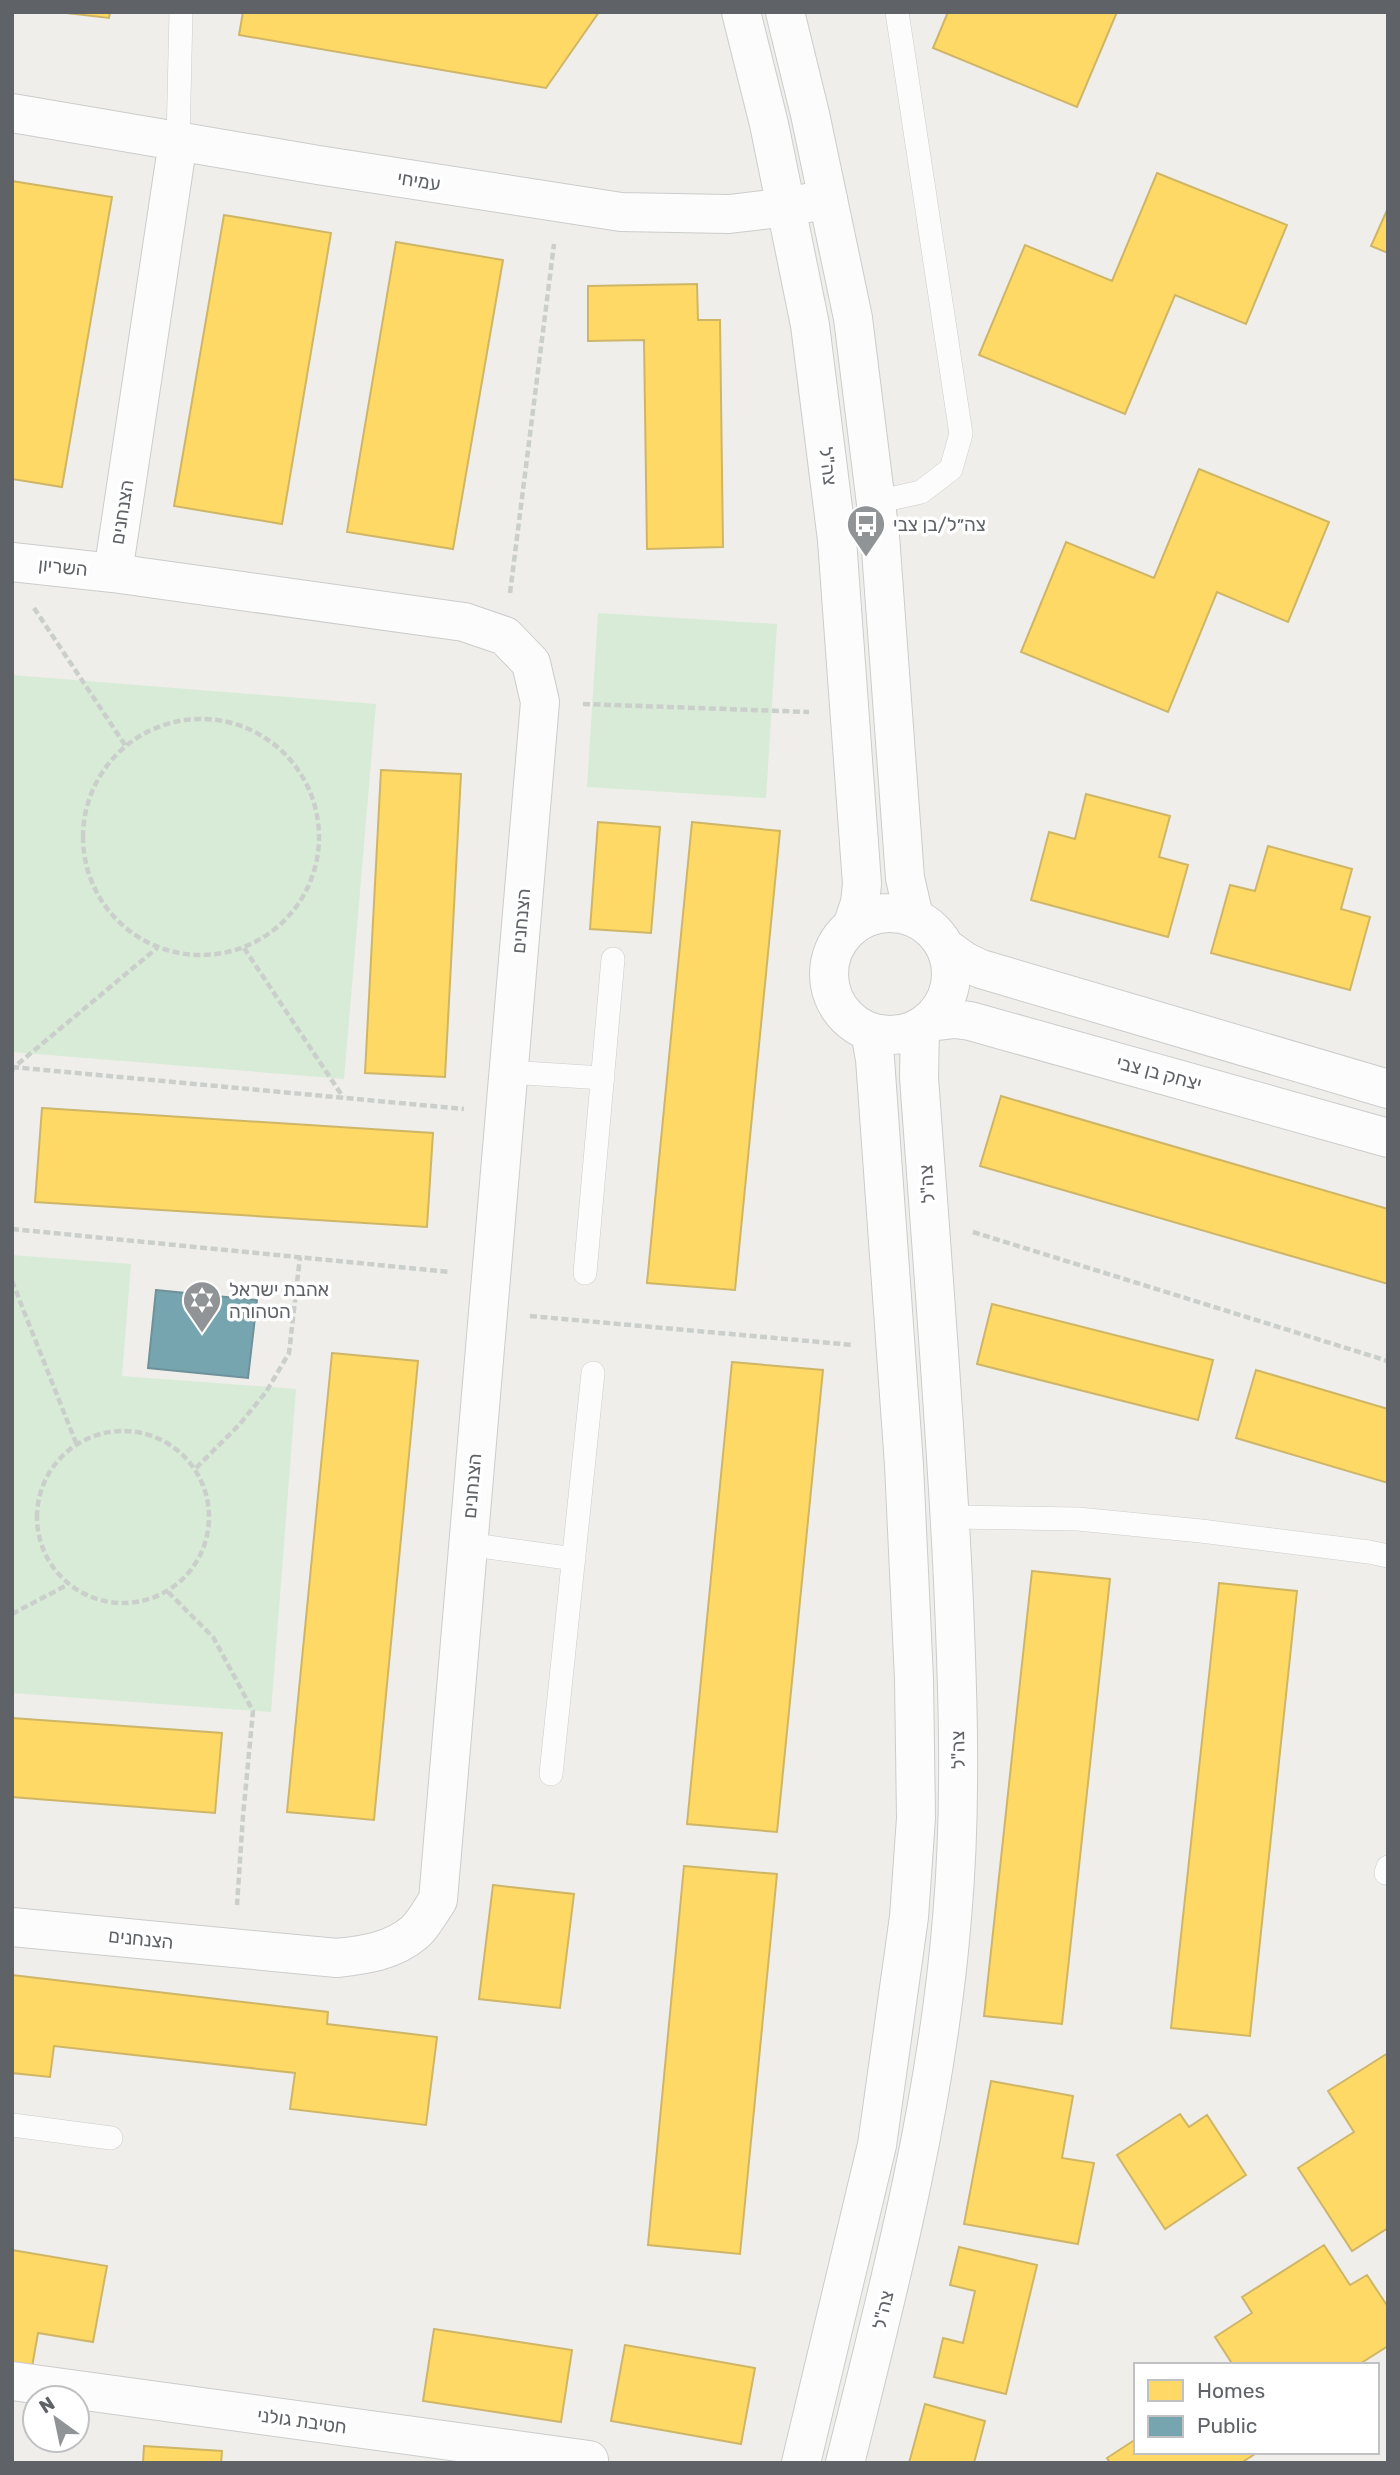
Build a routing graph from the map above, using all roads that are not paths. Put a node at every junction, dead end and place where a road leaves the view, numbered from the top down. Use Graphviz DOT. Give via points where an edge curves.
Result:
graph roads {
  1 [pos="181,12"];
  2 [pos="741,12"];
  3 [pos="785,12"];
  4 [pos="897,12"];
  5 [pos="12,113"];
  6 [pos="178,141"];
  7 [pos="828,199"];
  8 [pos="787,207"];
  9 [pos="876,502"];
  10 [pos="12,562"];
  11 [pos="113,573"];
  12 [pos="914,917"];
  13 [pos="852,926"];
  14 [pos="946,948"];
  15 [pos="613,959"];
  16 [pos="925,1025"];
  17 [pos="870,1032"];
  18 [pos="508,1072"];
  19 [pos="603,1078"];
  20 [pos="1388,1089"];
  21 [pos="1388,1138"];
  22 [pos="586,1273"];
  23 [pos="593,1373"];
  24 [pos="950,1517"];
  25 [pos="467,1544"];
  26 [pos="1388,1556"];
  27 [pos="574,1559"];
  28 [pos="551,1774"];
  29 [pos="12,1927"];
  30 [pos="12,2125"];
  31 [pos="111,2138"];
  32 [pos="12,2381"];
  33 [pos="588,2463"];
  34 [pos="801,2463"];
  35 [pos="845,2463"];
  1 -- 6 [label="lane"];
  2 -- 8 [label="street, צה\"ל"];
  3 -- 7 [label="street"];
  4 -- 9 [label="lane" via="961,435 951,469 921,492"];
  5 -- 6 [label="street, עמיחי"];
  6 -- 8 [label="street, עמיחי" via="621,212 729,214"];
  6 -- 11 [label="street, הצנחנים"];
  7 -- 8 [label="street, עמיחי"];
  7 -- 9 [label="street" via="853,318"];
  8 -- 13 [label="street, צה\"ל" via="810,325 834,513 862,884"];
  9 -- 12 [label="street" via="905,878"];
  10 -- 11 [label="street, השריון"];
  11 -- 18 [label="street, הצנחנים" via="464,622 505,636 531,663 540,702"];
  12 -- 13 [label="street" via="882,913"];
  12 -- 14 [label="street" via="938,935"];
  13 -- 17 [label="street" via="830,957 828,976 840,1011"];
  14 -- 16 [label="street" via="950,988 943,1007"];
  14 -- 20 [label="street" via="981,969"];
  15 -- 19 [label="lane"];
  16 -- 17 [label="street" via="904,1033"];
  16 -- 21 [label="street, יצחק בן צבי" via="970,1021"];
  16 -- 24 [label="street, צה\"ל" via="919,1077"];
  17 -- 34 [label="street" via="904,1465 916,1818 909,1917 877,2145"];
  18 -- 19 [label="lane"];
  18 -- 25 [label="street, הצנחנים"];
  19 -- 22 [label="lane"];
  23 -- 27 [label="lane"];
  24 -- 26 [label="lane" via="1078,1519"];
  24 -- 35 [label="street, צה\"ל" via="959,1819 952,1921 919,2153"];
  25 -- 27 [label="lane"];
  25 -- 29 [label="street, הצנחנים" via="438,1900 417,1931 394,1946 337,1958"];
  27 -- 28 [label="lane"];
  30 -- 31 [label="lane"];
  32 -- 33 [label="street, חטיבת גולני"];
}
